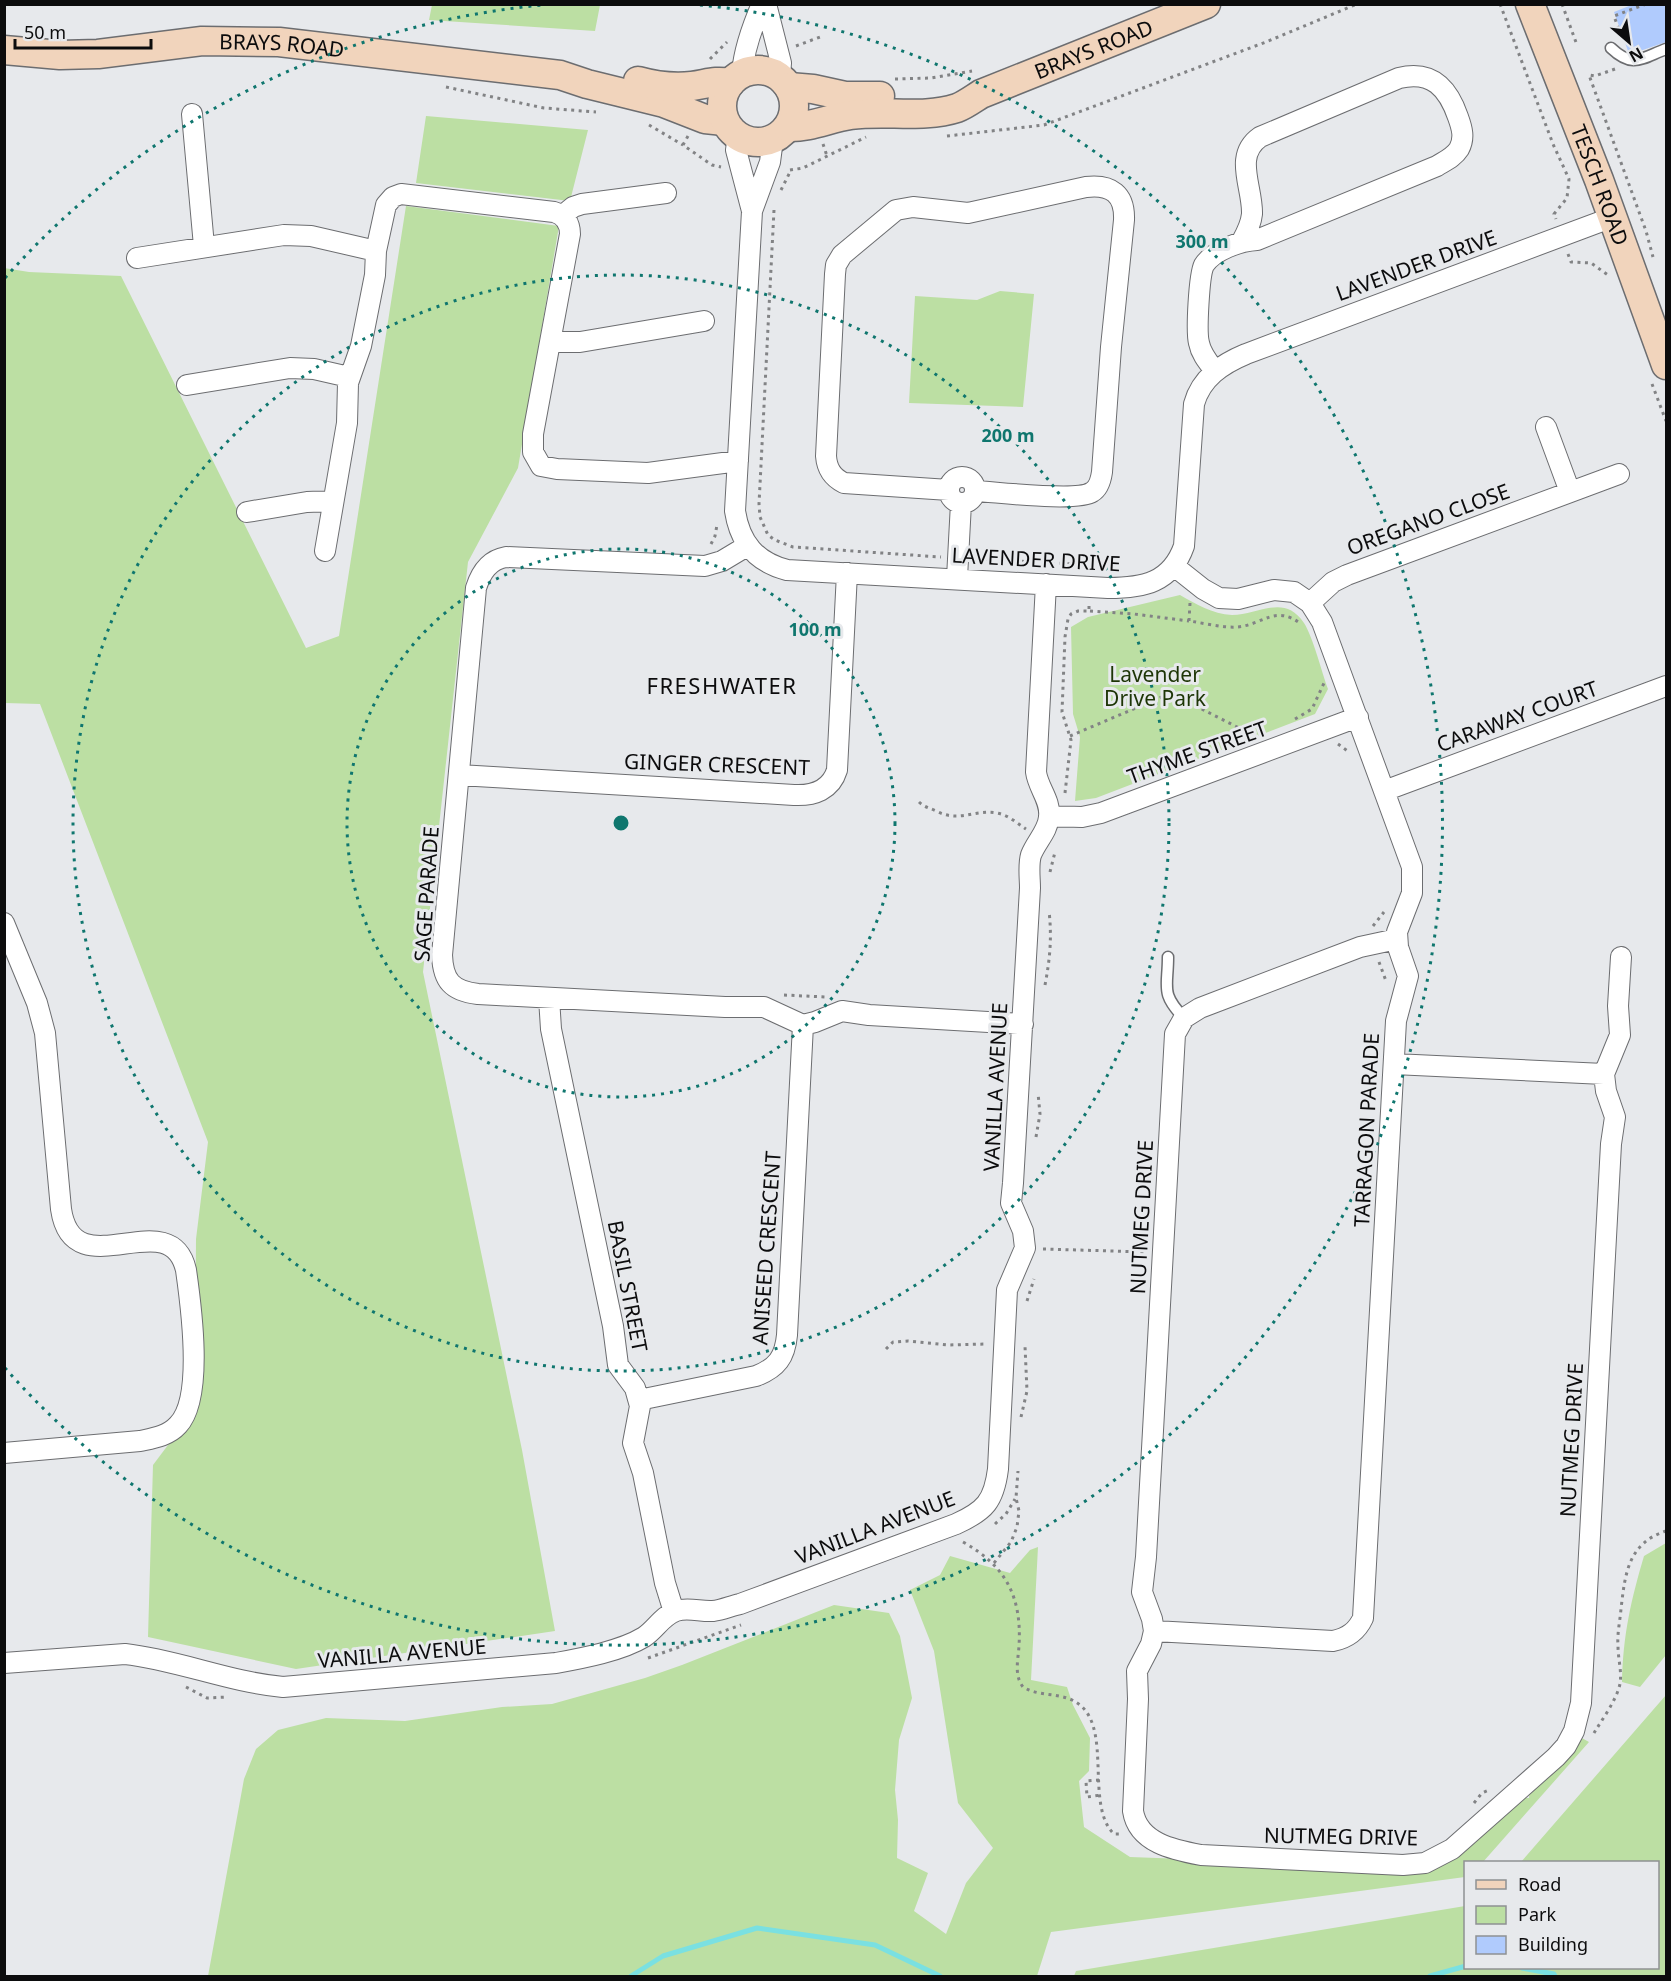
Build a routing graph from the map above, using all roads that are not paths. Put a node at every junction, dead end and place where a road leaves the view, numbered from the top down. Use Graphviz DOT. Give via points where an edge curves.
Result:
graph roads {
  1 [pos="764,4"];
  2 [pos="1206,4"];
  3 [pos="1530,4"];
  4 [pos="1611,48"];
  5 [pos="1666,49"];
  6 [pos="4,50"];
  7 [pos="560,75"];
  8 [pos="736,78"];
  9 [pos="784,81"];
  10 [pos="980,82"];
  11 [pos="192,114"];
  12 [pos="731,128"];
  13 [pos="781,133"];
  14 [pos="666,193"];
  15 [pos="752,211"];
  16 [pos="1252,212"];
  17 [pos="562,216"];
  18 [pos="1613,217"];
  19 [pos="1283,228"];
  20 [pos="1242,241"];
  21 [pos="204,246"];
  22 [pos="376,251"];
  23 [pos="137,258"];
  24 [pos="705,321"];
  25 [pos="551,342"];
  26 [pos="1665,355"];
  27 [pos="1215,371"];
  28 [pos="349,377"];
  29 [pos="187,385"];
  30 [pos="1546,428"];
  31 [pos="738,461"];
  32 [pos="1619,474"];
  33 [pos="1570,492"];
  34 [pos="962,494"];
  35 [pos="333,501"];
  36 [pos="247,512"];
  37 [pos="747,546"];
  38 [pos="326,551"];
  39 [pos="1174,566"];
  40 [pos="847,573"];
  41 [pos="957,579"];
  42 [pos="1046,584"];
  43 [pos="1310,603"];
  44 [pos="1666,686"];
  45 [pos="1358,717"];
  46 [pos="459,775"];
  47 [pos="1384,791"];
  48 [pos="1049,816"];
  49 [pos="4,923"];
  50 [pos="1397,939"];
  51 [pos="1168,957"];
  52 [pos="1621,957"];
  53 [pos="549,998"];
  54 [pos="1184,1018"];
  55 [pos="1023,1024"];
  56 [pos="803,1025"];
  57 [pos="1394,1064"];
  58 [pos="1604,1074"];
  59 [pos="639,1400"];
  60 [pos="4,1453"];
  61 [pos="674,1612"];
  62 [pos="1154,1631"];
  63 [pos="4,1664"];
  1 -- 8 [label="street" via="753,24"];
  1 -- 9 [label="street"];
  2 -- 10 [label="main road, BRAYS ROAD"];
  3 -- 18 [label="main road, TESCH ROAD"];
  4 -- 5 [label="lane" via="1629,61"];
  6 -- 7 [label="main road, BRAYS ROAD" via="98,54 202,41 279,42"];
  7 -- 8 [label="main road, BRAYS ROAD" via="588,70 670,86"];
  7 -- 12 [label="main road, BRAYS ROAD" via="664,103"];
  8 -- 9 [label="main road" via="761,69"];
  8 -- 12 [label="main road" via="722,101"];
  9 -- 10 [label="main road, BRAYS ROAD" via="845,96 957,91"];
  9 -- 13 [label="main road" via="795,107"];
  10 -- 13 [label="main road, BRAYS ROAD" via="959,107 834,118"];
  11 -- 21 [label="street"];
  12 -- 13 [label="main road" via="749,141 761,142"];
  12 -- 15 [label="street"];
  13 -- 15 [label="street"];
  14 -- 17 [label="street" via="582,204"];
  15 -- 31 [label="street"];
  16 -- 19 [label="street"];
  16 -- 19 [label="street" via="1245,159 1250,146 1260,137 1399,78 1421,76 1448,92 1463,136 1452,157"];
  16 -- 20 [label="street"];
  17 -- 22 [label="street" via="401,194 386,205"];
  17 -- 25 [label="street" via="569,224 570,234"];
  18 -- 26 [label="main road, TESCH ROAD"];
  18 -- 27 [label="street, LAVENDER DRIVE" via="1246,354"];
  19 -- 20 [label="street" via="1257,240"];
  20 -- 27 [label="street" via="1214,256 1202,272 1198,339 1204,357"];
  21 -- 22 [label="street" via="297,234"];
  21 -- 23 [label="street"];
  22 -- 28 [label="street" via="361,346"];
  24 -- 25 [label="street" via="580,342"];
  25 -- 31 [label="street" via="532,445 541,466 648,473"];
  27 -- 39 [label="street, LAVENDER DRIVE" via="1201,386 1194,404 1186,538"];
  28 -- 29 [label="street" via="290,368"];
  28 -- 35 [label="street" via="347,423"];
  30 -- 33 [label="street"];
  31 -- 37 [label="street" via="735,511"];
  32 -- 33 [label="street, OREGANO CLOSE"];
  33 -- 43 [label="street, OREGANO CLOSE" via="1347,575 1332,582"];
  34 -- 34 [label="street" via="1075,496 1092,493 1098,485 1124,220 1121,201 1105,187 968,213 903,208 888,216 838,260 826,456 830,473 850,484"];
  34 -- 41 [label="street"];
  35 -- 36 [label="street"];
  35 -- 38 [label="street"];
  37 -- 40 [label="street, LAVENDER DRIVE" via="776,567"];
  37 -- 46 [label="street, SAGE PARADE" via="705,566 506,556 489,564 476,588"];
  39 -- 42 [label="street, LAVENDER DRIVE" via="1159,579 1133,587"];
  39 -- 43 [label="street" via="1219,598 1238,599 1284,590"];
  40 -- 41 [label="street, LAVENDER DRIVE"];
  40 -- 46 [label="street, GINGER CRESCENT" via="837,770 829,785 816,794"];
  41 -- 42 [label="street, LAVENDER DRIVE"];
  42 -- 48 [label="street" via="1036,779 1048,802"];
  43 -- 45 [label="street" via="1328,636"];
  44 -- 47 [label="street, CARAWAY COURT"];
  45 -- 47 [label="street"];
  45 -- 48 [label="street, THYME STREET" via="1101,813"];
  46 -- 53 [label="street, SAGE PARADE" via="442,955 446,978 468,993"];
  47 -- 50 [label="street" via="1413,876 1412,893 1398,926"];
  48 -- 55 [label="street, VANILLA AVENUE" via="1029,862"];
  49 -- 60 [label="street" via="45,1033 66,1229 75,1240 87,1245 153,1241 176,1250 185,1263 194,1369 183,1419 162,1436"];
  50 -- 54 [label="street" via="1360,947 1200,1008"];
  50 -- 57 [label="street, TARRAGON PARADE" via="1408,976 1397,1012"];
  51 -- 54 [label="lane" via="1167,994 1170,1004"];
  52 -- 58 [label="street" via="1620,1035"];
  53 -- 56 [label="street, SAGE PARADE" via="764,1007"];
  53 -- 59 [label="street, BASIL STREET" via="551,1029 613,1326 616,1359"];
  54 -- 62 [label="street, NUTMEG DRIVE" via="1174,1040 1142,1592"];
  55 -- 56 [label="street" via="842,1011"];
  55 -- 61 [label="street, VANILLA AVENUE" via="1011,1200 1025,1248 1007,1290 998,1469 991,1498 982,1509 962,1521 740,1604 712,1611"];
  56 -- 59 [label="street, ANISEED CRESCENT" via="787,1335 782,1359 756,1376"];
  57 -- 58 [label="street"];
  57 -- 62 [label="street, TARRAGON PARADE" via="1361,1622 1350,1635 1333,1641"];
  58 -- 62 [label="street, NUTMEG DRIVE" via="1615,1123 1581,1702 1575,1731 1566,1746 1452,1849 1425,1863 1186,1852 1154,1841 1140,1831 1134,1819 1137,1671"];
  59 -- 61 [label="street" via="633,1443"];
  61 -- 63 [label="street, VANILLA AVENUE" via="631,1644 574,1660 303,1686 267,1686 124,1654"];
}
